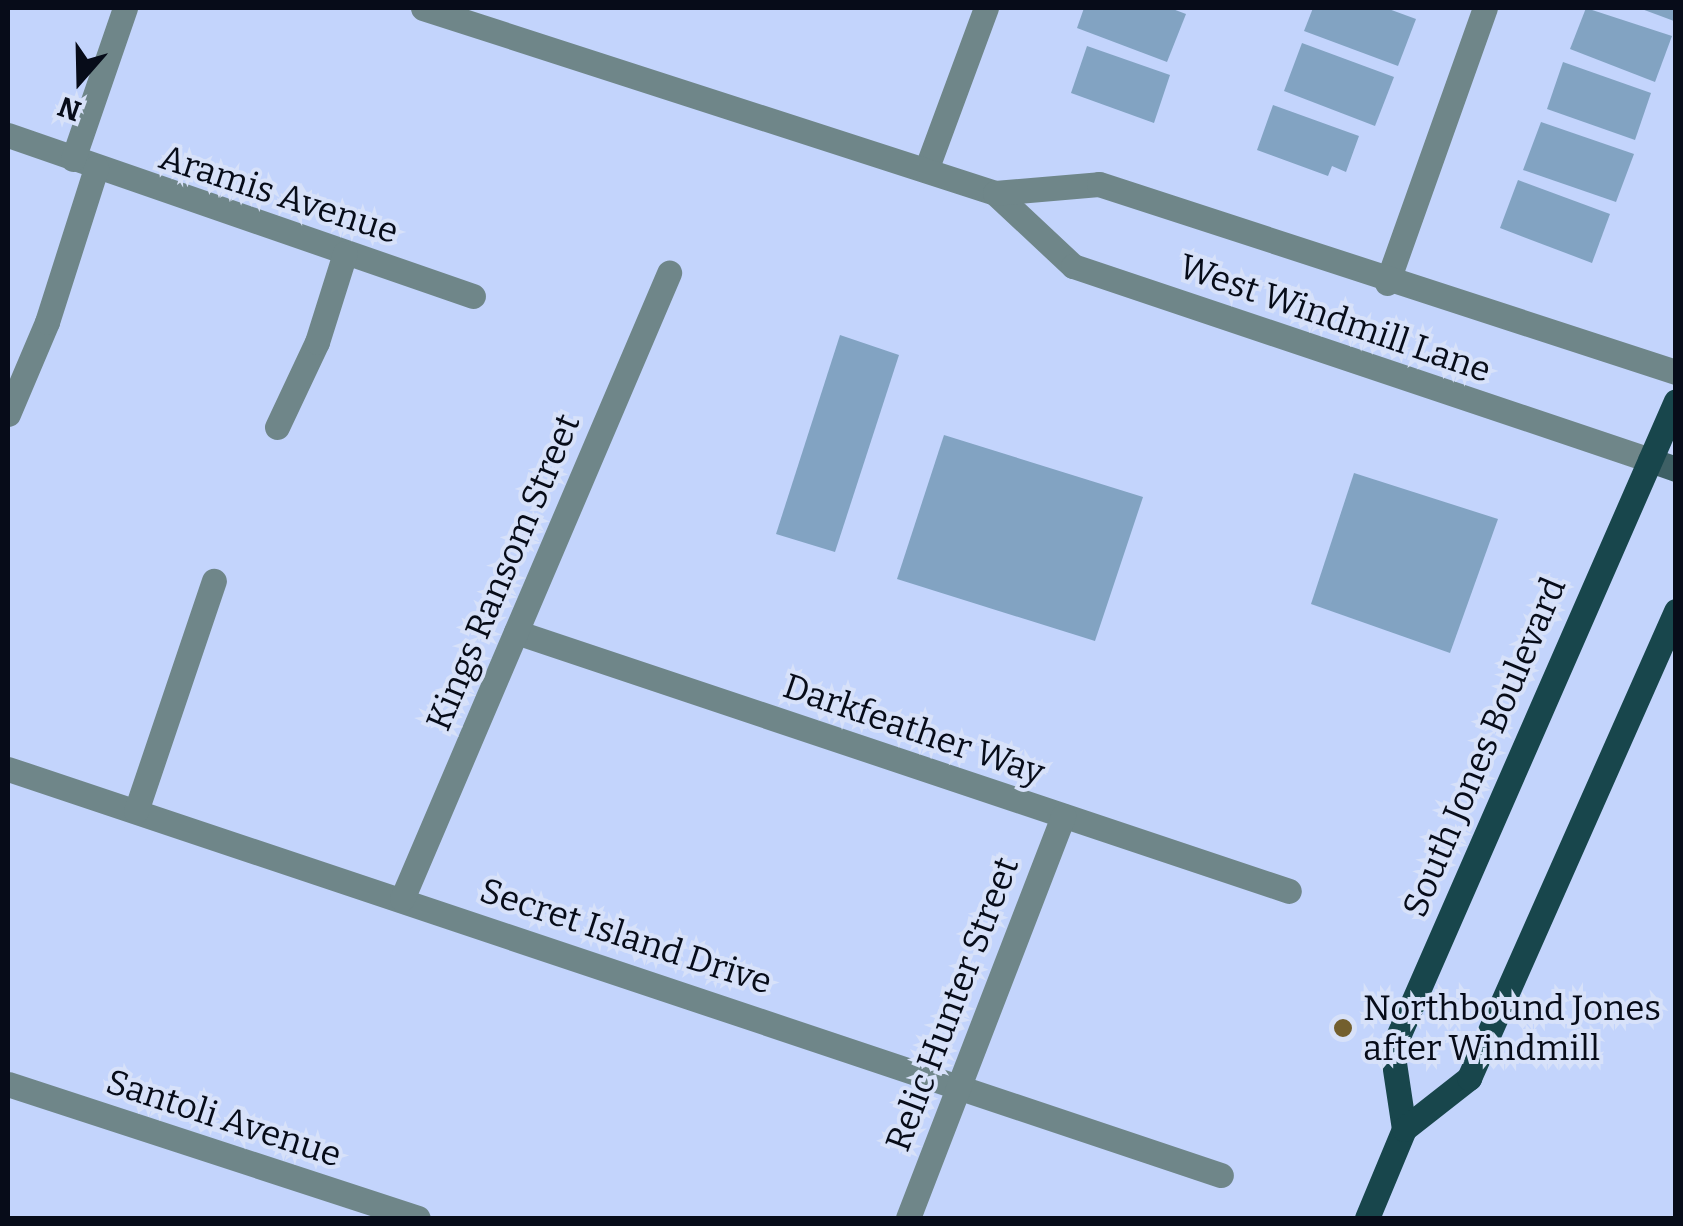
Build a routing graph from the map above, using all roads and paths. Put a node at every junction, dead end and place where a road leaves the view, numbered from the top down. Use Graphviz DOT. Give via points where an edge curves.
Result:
graph roads {
  1 [pos="125,8"];
  2 [pos="423,8"];
  3 [pos="986,8"];
  4 [pos="1485,8"];
  5 [pos="8,135"];
  6 [pos="85,164"];
  7 [pos="926,170"];
  8 [pos="995,193"];
  9 [pos="345,253"];
  10 [pos="668,273"];
  11 [pos="1387,283"];
  12 [pos="473,296"];
  13 [pos="1676,372"];
  14 [pos="1676,401"];
  15 [pos="8,414"];
  16 [pos="278,427"];
  17 [pos="1650,460"];
  18 [pos="1676,470"];
  19 [pos="214,581"];
  20 [pos="1676,611"];
  21 [pos="516,632"];
  22 [pos="8,769"];
  23 [pos="136,811"];
  24 [pos="1063,816"];
  25 [pos="1289,891"];
  26 [pos="402,899"];
  27 [pos="957,1082"];
  28 [pos="8,1084"];
  29 [pos="1404,1129"];
  30 [pos="1221,1174"];
  31 [pos="418,1218"];
  32 [pos="908,1218"];
  33 [pos="1367,1218"];
  1 -- 6 [label="street"];
  2 -- 7 [label="street, West Windmill Lane"];
  3 -- 7 [label="street"];
  4 -- 11 [label="street"];
  5 -- 6 [label="street, Aramis Avenue"];
  6 -- 9 [label="street, Aramis Avenue"];
  6 -- 15 [label="street" via="47,322"];
  7 -- 8 [label="street, West Windmill Lane"];
  8 -- 11 [label="street, West Windmill Lane" via="1100,184"];
  8 -- 17 [label="street, West Windmill Lane" via="1073,266"];
  9 -- 12 [label="street, Aramis Avenue"];
  9 -- 16 [label="street" via="317,342"];
  10 -- 21 [label="street, Kings Ransom Street"];
  11 -- 13 [label="street, West Windmill Lane"];
  14 -- 17 [label="main road, South Jones Boulevard"];
  17 -- 18 [label="main road, West Windmill Lane"];
  17 -- 29 [label="main road, South Jones Boulevard" via="1392,1050"];
  19 -- 23 [label="street"];
  20 -- 29 [label="main road" via="1469,1078"];
  21 -- 24 [label="street, Darkfeather Way"];
  21 -- 26 [label="street, Kings Ransom Street"];
  22 -- 23 [label="street, Secret Island Drive"];
  23 -- 26 [label="street, Secret Island Drive"];
  24 -- 25 [label="street, Darkfeather Way"];
  24 -- 27 [label="street, Relic Hunter Street"];
  26 -- 27 [label="street, Secret Island Drive"];
  27 -- 30 [label="street, Secret Island Drive"];
  27 -- 32 [label="street, Relic Hunter Street"];
  28 -- 31 [label="street, Santoli Avenue"];
  29 -- 33 [label="main road"];
}
